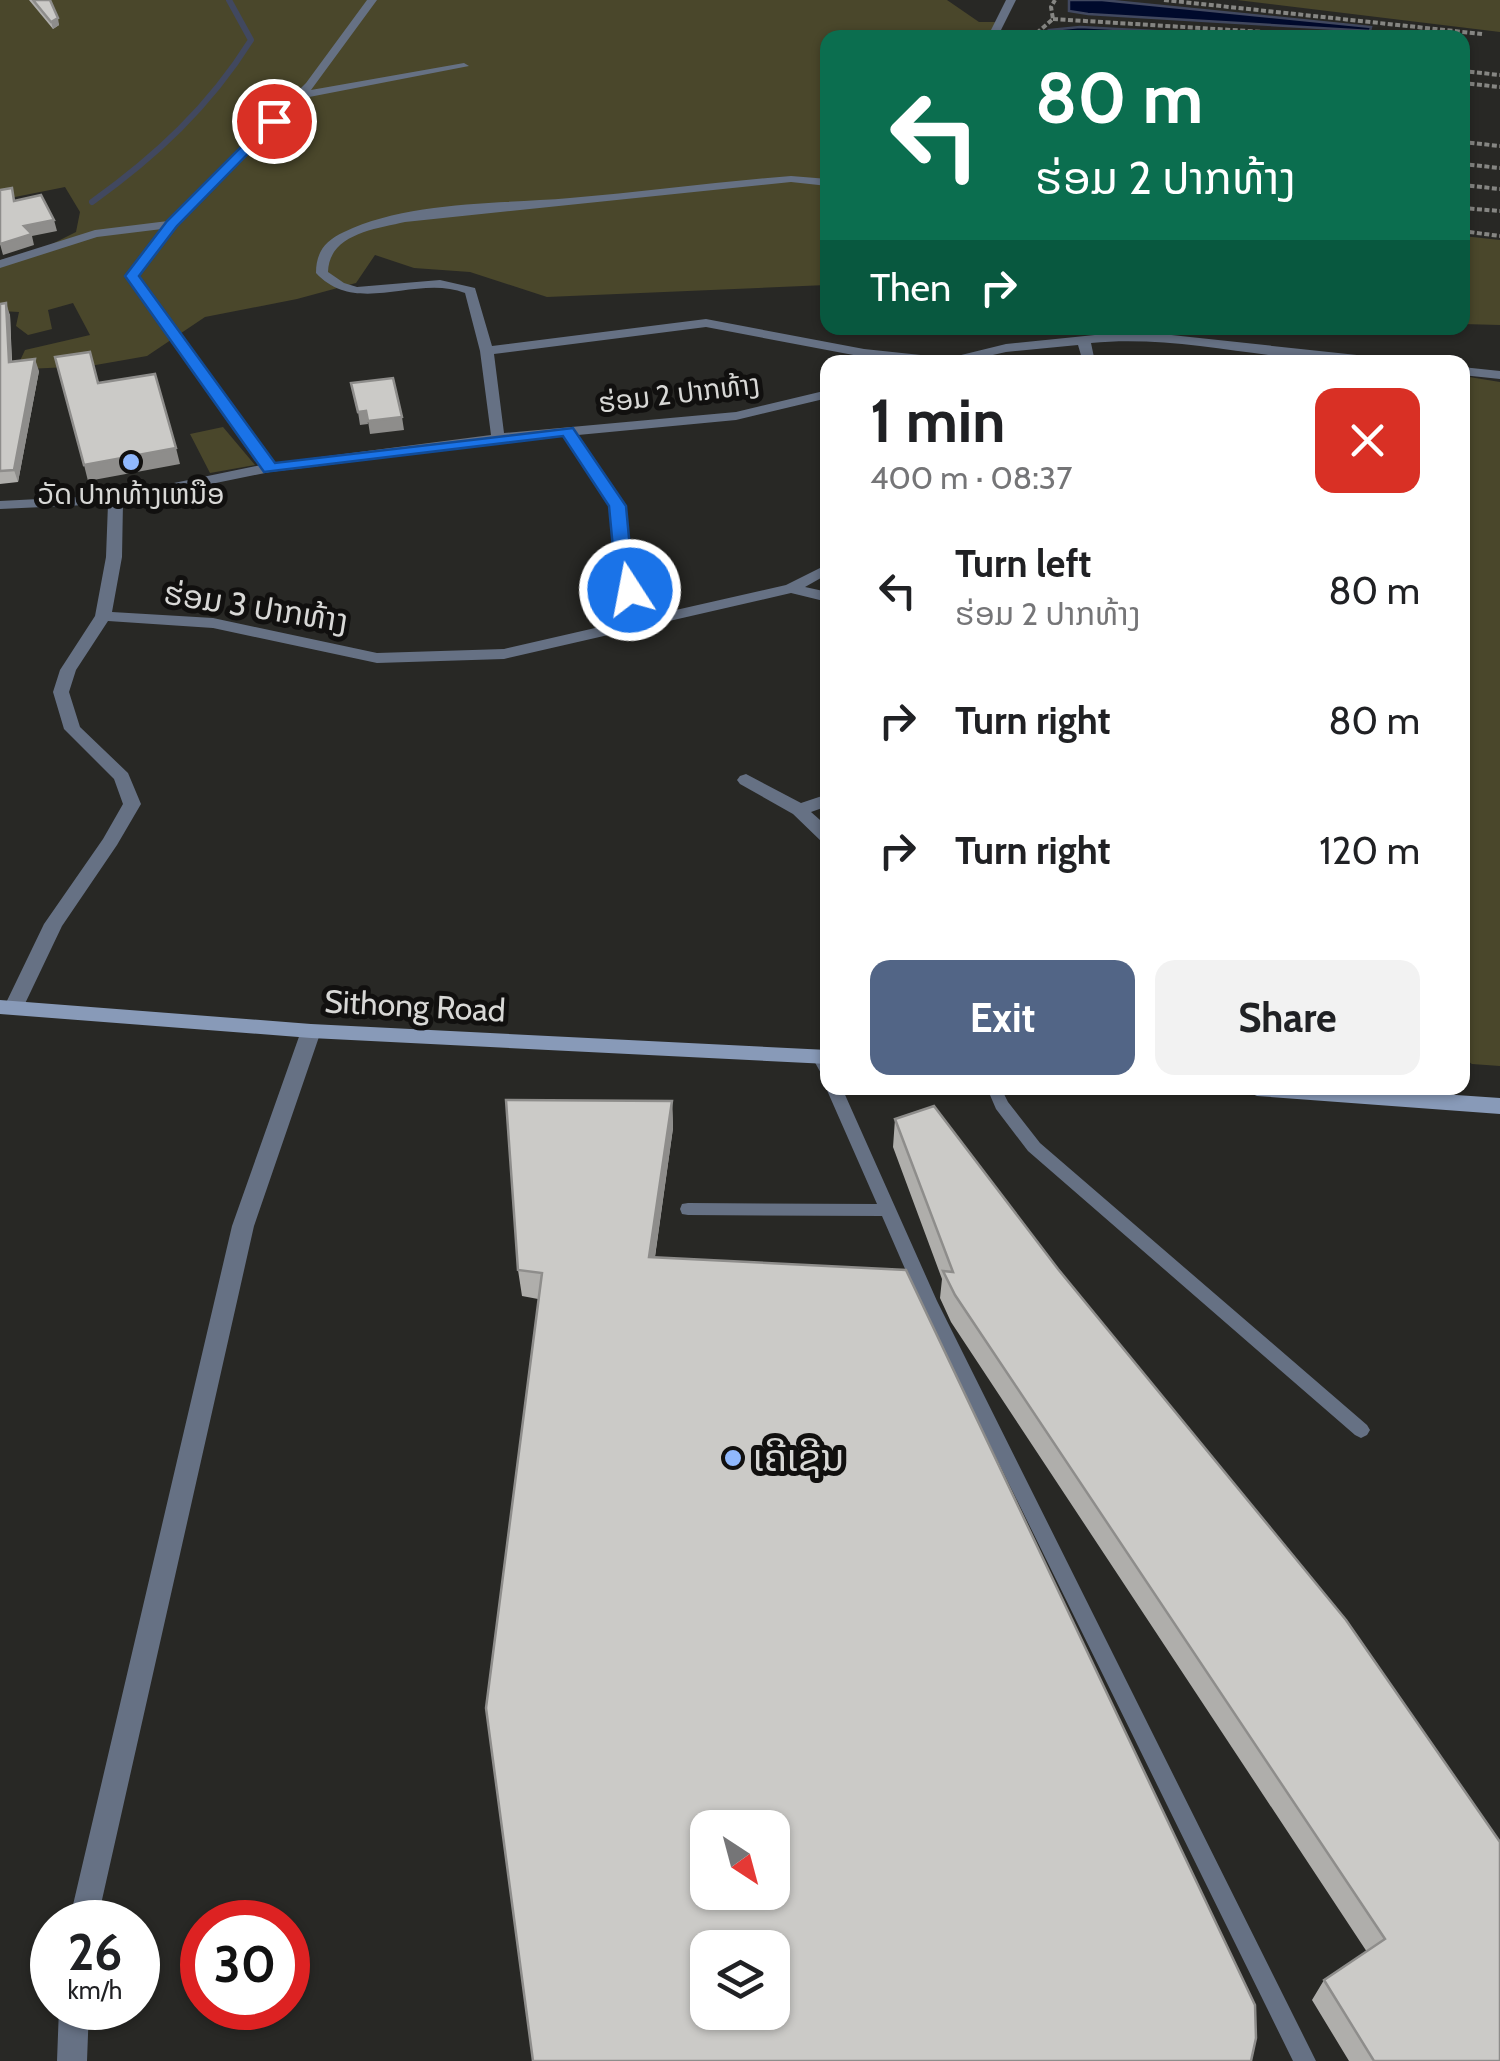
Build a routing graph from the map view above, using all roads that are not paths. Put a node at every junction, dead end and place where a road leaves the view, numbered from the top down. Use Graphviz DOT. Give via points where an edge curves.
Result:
graph roads {
  1 [pos="372,0"];
  2 [pos="1011,0"];
  3 [pos="996,30"];
  4 [pos="464,66"];
  5 [pos="300,95"];
  6 [pos="820,182"];
  7 [pos="172,224"];
  8 [pos="0,264"];
  9 [pos="727,313"];
  10 [pos="706,323"];
  11 [pos="1121,335"];
  12 [pos="1146,335"];
  13 [pos="1083,338"];
  14 [pos="487,351"];
  15 [pos="883,355"];
  16 [pos="978,355"];
  17 [pos="1087,355"];
  18 [pos="1327,355"];
  19 [pos="1470,372"];
  20 [pos="1500,375"];
  21 [pos="820,396"];
  22 [pos="568,431"];
  23 [pos="498,438"];
  24 [pos="270,468"];
  25 [pos="116,498"];
  26 [pos="0,505"];
  27 [pos="820,572"];
  28 [pos="791,588"];
  29 [pos="820,594"];
  30 [pos="103,616"];
  31 [pos="638,621"];
  32 [pos="746,780"];
  33 [pos="820,803"];
  34 [pos="799,810"];
  35 [pos="820,830"];
  36 [pos="7,1007"];
  37 [pos="311,1031"];
  38 [pos="820,1062"];
  39 [pos="837,1095"];
  40 [pos="997,1095"];
  41 [pos="1352,1095"];
  42 [pos="1500,1106"];
  43 [pos="688,1209"];
  44 [pos="886,1210"];
  45 [pos="1361,1430"];
  46 [pos="88,1900"];
  47 [pos="73,2030"];
  48 [pos="72,2061"];
  49 [pos="1305,2061"];
  1 -- 5 [label="street"];
  2 -- 3 [label="street"];
  4 -- 5 [label="street"];
  5 -- 7 [label="street"];
  6 -- 14 [label="street" via="481,206 376,226 346,236 322,255 322,273 344,288 460,285 472,291"];
  7 -- 8 [label="street" via="96,234"];
  7 -- 24 [label="street" via="132,276"];
  9 -- 10 [label="street"];
  10 -- 14 [label="street"];
  10 -- 15 [label="street"];
  11 -- 13 [label="street"];
  12 -- 18 [label="street"];
  13 -- 16 [label="street"];
  13 -- 17 [label="street"];
  14 -- 23 [label="street"];
  19 -- 20 [label="street"];
  21 -- 22 [label="street, ຮ່ອມ 2 ປາກທ້າງ" via="736,416"];
  22 -- 23 [label="street, ຮ່ອມ 2 ປາກທ້າງ"];
  22 -- 31 [label="street" via="618,506 622,559"];
  23 -- 24 [label="street, ຮ່ອມ 2 ປາກທ້າງ"];
  24 -- 25 [label="street, ຮ່ອມ 2 ປາກທ້າງ"];
  25 -- 26 [label="street, ຮ່ອມ 2 ປາກທ້າງ"];
  25 -- 30 [label="street"];
  27 -- 28 [label="street, ຮ່ອມ 3 ປາກທ້າງ"];
  28 -- 29 [label="street, ຮ່ອມ 3 ປາກທ້າງ"];
  28 -- 31 [label="street, ຮ່ອມ 3 ປາກທ້າງ"];
  30 -- 31 [label="street, ຮ່ອມ 3 ປາກທ້າງ" via="214,623 378,658 504,654"];
  30 -- 36 [label="street" via="61,692 72,729 122,776 132,804"];
  32 -- 34 [label="street"];
  33 -- 34 [label="street"];
  34 -- 35 [label="street"];
  36 -- 37 [label="main road, Sithong Road"];
  37 -- 38 [label="main road, Sithong Road"];
  37 -- 46 [label="street" via="243,1226"];
  39 -- 44 [label="lane"];
  40 -- 45 [label="lane" via="1034,1147"];
  41 -- 42 [label="main road"];
  43 -- 44 [label="lane"];
  44 -- 49 [label="lane"];
  47 -- 48 [label="street"];
}
